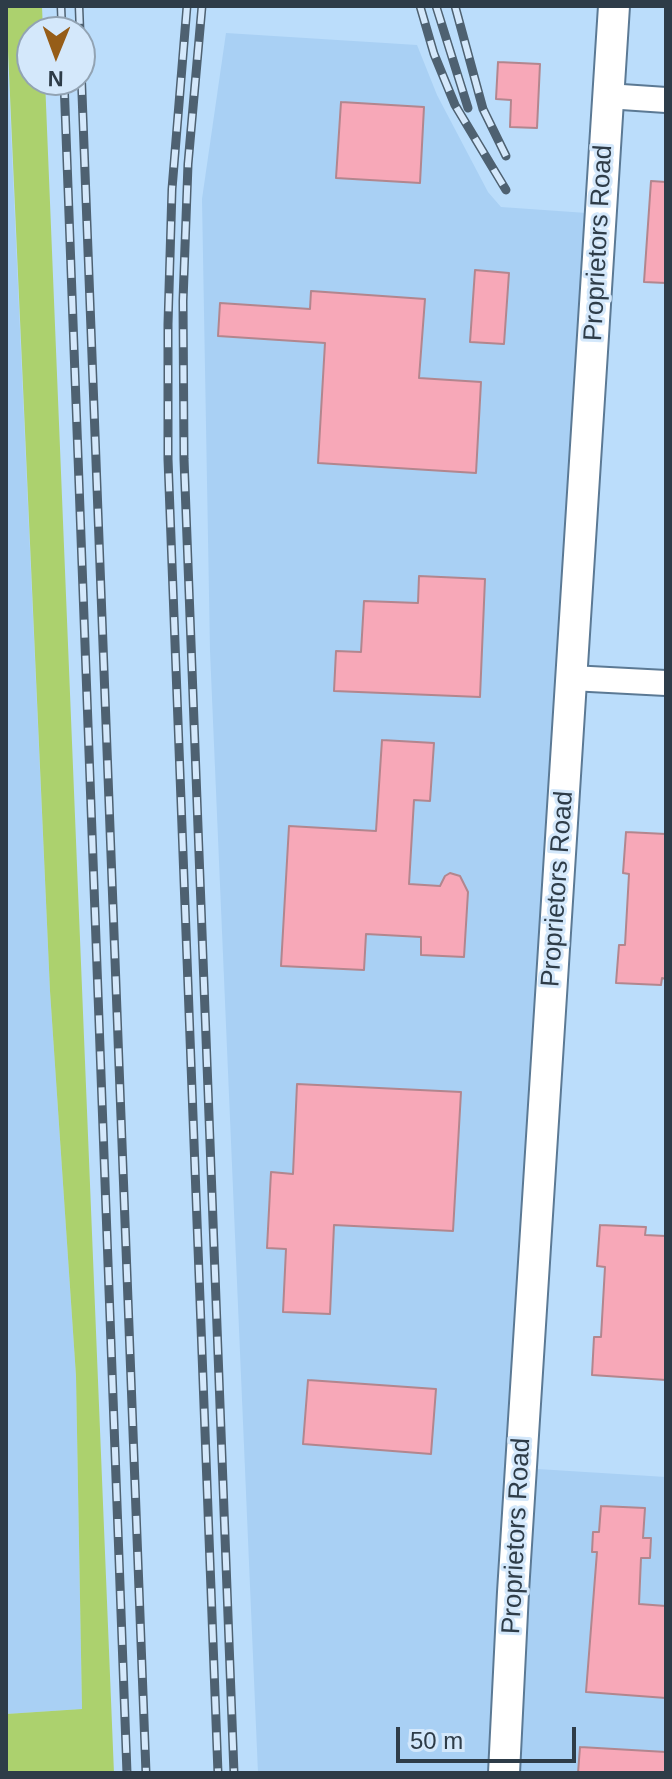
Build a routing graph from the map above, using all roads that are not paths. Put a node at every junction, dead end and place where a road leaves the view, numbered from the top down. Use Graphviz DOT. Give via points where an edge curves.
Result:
graph roads {
  1 [pos="614,6"];
  2 [pos="607,96"];
  3 [pos="666,100"];
  4 [pos="571,678"];
  5 [pos="666,683"];
  6 [pos="504,1773"];
  1 -- 2 [label="street, Proprietors Road"];
  2 -- 3 [label="street"];
  2 -- 4 [label="street, Proprietors Road"];
  4 -- 5 [label="street"];
  4 -- 6 [label="street, Proprietors Road"];
}
